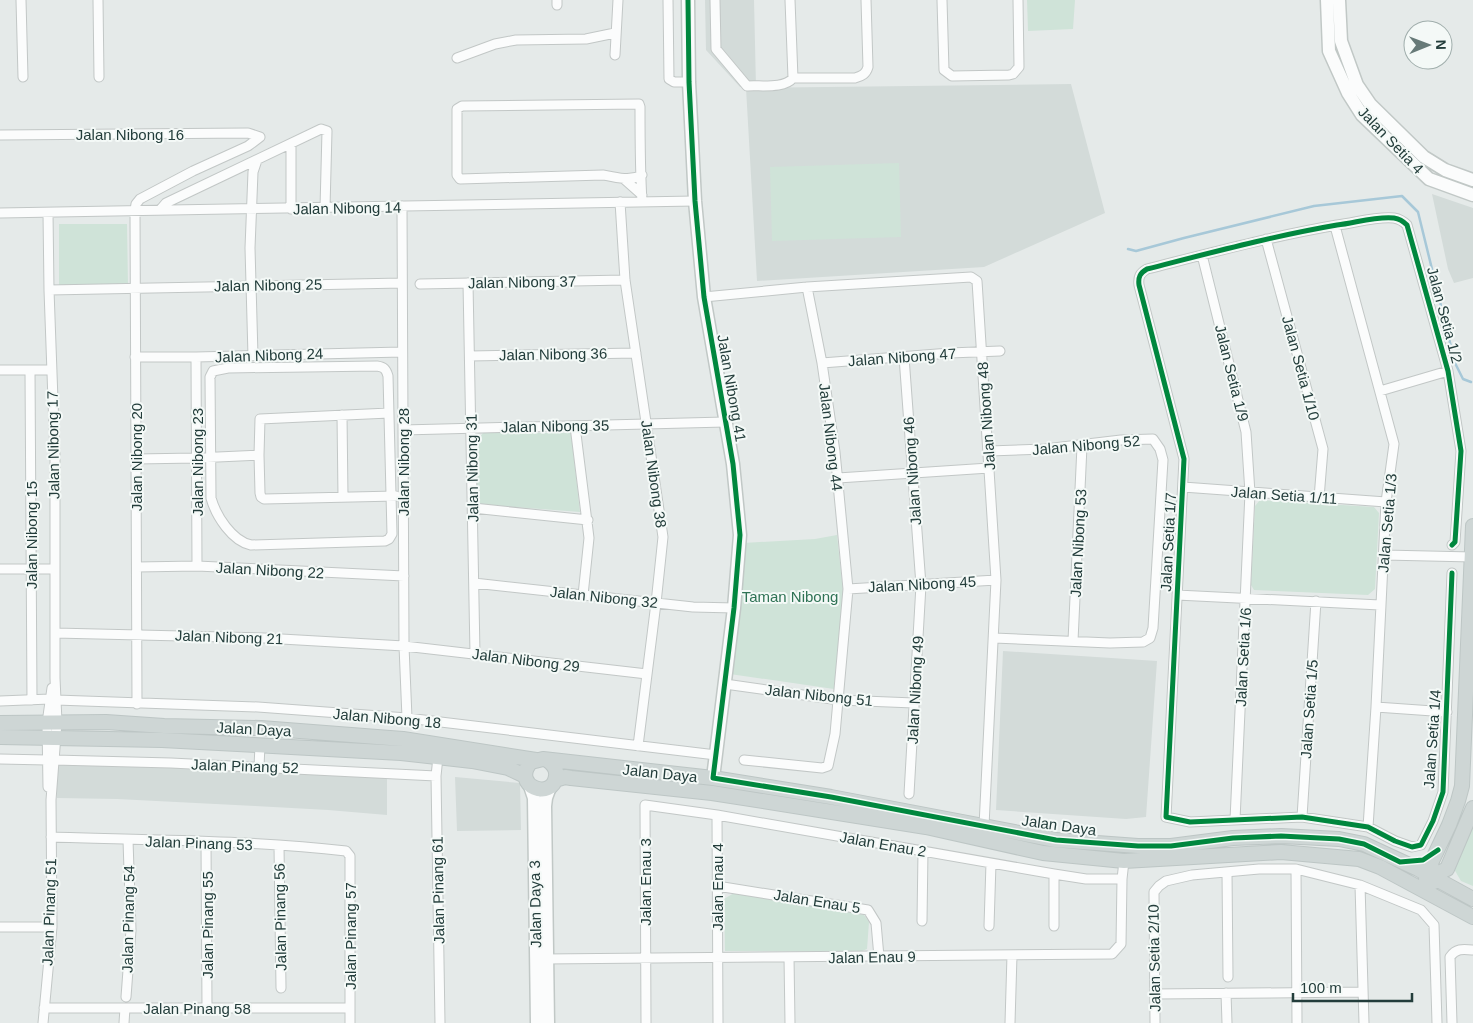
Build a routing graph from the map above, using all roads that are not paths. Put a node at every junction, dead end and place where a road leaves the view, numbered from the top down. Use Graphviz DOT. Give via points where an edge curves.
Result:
graph roads {
  1 [pos="21,0"];
  2 [pos="98,0"];
  3 [pos="618,0"];
  4 [pos="668,0"];
  5 [pos="688,0"];
  6 [pos="715,0"];
  7 [pos="790,0"];
  8 [pos="866,0"];
  9 [pos="942,0"];
  10 [pos="1018,0"];
  11 [pos="1327,0"];
  12 [pos="1339,0"];
  13 [pos="615,33"];
  14 [pos="615,56"];
  15 [pos="457,58"];
  16 [pos="23,77"];
  17 [pos="99,77"];
  18 [pos="793,78"];
  19 [pos="689,82"];
  20 [pos="0,135"];
  21 [pos="291,144"];
  22 [pos="257,160"];
  23 [pos="642,175"];
  24 [pos="624,179"];
  25 [pos="1473,180"];
  26 [pos="1473,195"];
  27 [pos="642,198"];
  28 [pos="694,201"];
  29 [pos="620,202"];
  30 [pos="402,206"];
  31 [pos="326,208"];
  32 [pos="251,209"];
  33 [pos="291,209"];
  34 [pos="134,210"];
  35 [pos="160,210"];
  36 [pos="0,213"];
  37 [pos="48,213"];
  38 [pos="1336,226"];
  39 [pos="1266,239"];
  40 [pos="1202,255"];
  41 [pos="625,280"];
  42 [pos="402,283"];
  43 [pos="468,283"];
  44 [pos="420,284"];
  45 [pos="252,286"];
  46 [pos="807,287"];
  47 [pos="135,289"];
  48 [pos="49,290"];
  49 [pos="704,297"];
  50 [pos="982,351"];
  51 [pos="1000,351"];
  52 [pos="402,352"];
  53 [pos="636,353"];
  54 [pos="253,356"];
  55 [pos="470,356"];
  56 [pos="135,357"];
  57 [pos="196,357"];
  58 [pos="904,357"];
  59 [pos="822,363"];
  60 [pos="0,370"];
  61 [pos="30,370"];
  62 [pos="52,370"];
  63 [pos="1448,371"];
  64 [pos="1380,391"];
  65 [pos="389,413"];
  66 [pos="342,415"];
  67 [pos="725,422"];
  68 [pos="647,424"];
  69 [pos="575,426"];
  70 [pos="471,428"];
  71 [pos="403,430"];
  72 [pos="1082,446"];
  73 [pos="989,451"];
  74 [pos="258,455"];
  75 [pos="211,457"];
  76 [pos="196,458"];
  77 [pos="136,459"];
  78 [pos="989,468"];
  79 [pos="912,474"];
  80 [pos="838,478"];
  81 [pos="1183,488"];
  82 [pos="1250,493"];
  83 [pos="403,495"];
  84 [pos="391,496"];
  85 [pos="343,497"];
  86 [pos="1319,498"];
  87 [pos="1386,502"];
  88 [pos="473,508"];
  89 [pos="588,520"];
  90 [pos="1473,526"];
  91 [pos="1452,545"];
  92 [pos="1384,555"];
  93 [pos="1472,557"];
  94 [pos="197,566"];
  95 [pos="136,567"];
  96 [pos="32,568"];
  97 [pos="55,568"];
  98 [pos="0,569"];
  99 [pos="1452,573"];
  100 [pos="404,576"];
  101 [pos="996,580"];
  102 [pos="474,583"];
  103 [pos="921,586"];
  104 [pos="848,589"];
  105 [pos="583,595"];
  106 [pos="1177,595"];
  107 [pos="1246,598"];
  108 [pos="1316,601"];
  109 [pos="656,603"];
  110 [pos="1380,605"];
  111 [pos="734,608"];
  112 [pos="55,633"];
  113 [pos="137,634"];
  114 [pos="994,638"];
  115 [pos="1073,641"];
  116 [pos="404,646"];
  117 [pos="476,654"];
  118 [pos="647,674"];
  119 [pos="725,684"];
  120 [pos="32,700"];
  121 [pos="53,700"];
  122 [pos="839,700"];
  123 [pos="0,701"];
  124 [pos="914,703"];
  125 [pos="137,704"];
  126 [pos="1376,707"];
  127 [pos="1447,712"];
  128 [pos="406,718"];
  129 [pos="0,723"];
  130 [pos="52,723"];
  131 [pos="0,736"];
  132 [pos="52,738"];
  133 [pos="260,745"];
  134 [pos="638,746"];
  135 [pos="716,755"];
  136 [pos="438,757"];
  137 [pos="0,759"];
  138 [pos="51,760"];
  139 [pos="542,760"];
  140 [pos="744,760"];
  141 [pos="259,767"];
  142 [pos="436,776"];
  143 [pos="713,778"];
  144 [pos="528,781"];
  145 [pos="552,784"];
  146 [pos="909,794"];
  147 [pos="645,805"];
  148 [pos="1473,808"];
  149 [pos="717,816"];
  150 [pos="1302,817"];
  151 [pos="1235,820"];
  152 [pos="984,826"];
  153 [pos="1368,827"];
  154 [pos="51,837"];
  155 [pos="128,840"];
  156 [pos="206,842"];
  157 [pos="279,846"];
  158 [pos="1438,850"];
  159 [pos="346,851"];
  160 [pos="923,851"];
  161 [pos="1453,856"];
  162 [pos="1124,861"];
  163 [pos="1400,862"];
  164 [pos="991,863"];
  165 [pos="1380,867"];
  166 [pos="1296,869"];
  167 [pos="1227,872"];
  168 [pos="1054,874"];
  169 [pos="1433,877"];
  170 [pos="1122,879"];
  171 [pos="1360,885"];
  172 [pos="717,886"];
  173 [pos="1470,897"];
  174 [pos="1468,914"];
  175 [pos="922,921"];
  176 [pos="52,926"];
  177 [pos="989,926"];
  178 [pos="1054,926"];
  179 [pos="0,927"];
  180 [pos="1473,950"];
  181 [pos="1012,955"];
  182 [pos="879,957"];
  183 [pos="718,958"];
  184 [pos="789,958"];
  185 [pos="542,959"];
  186 [pos="645,959"];
  187 [pos="1228,976"];
  188 [pos="281,988"];
  189 [pos="1363,992"];
  190 [pos="1296,993"];
  191 [pos="1155,994"];
  192 [pos="1226,994"];
  193 [pos="126,997"];
  194 [pos="44,1008"];
  195 [pos="125,1008"];
  196 [pos="207,1008"];
  197 [pos="350,1008"];
  198 [pos="43,1023"];
  199 [pos="124,1023"];
  200 [pos="350,1023"];
  201 [pos="440,1023"];
  202 [pos="537,1023"];
  203 [pos="548,1023"];
  204 [pos="646,1023"];
  205 [pos="718,1023"];
  206 [pos="790,1023"];
  207 [pos="1010,1023"];
  208 [pos="1155,1023"];
  209 [pos="1227,1023"];
  210 [pos="1297,1023"];
  211 [pos="1364,1023"];
  212 [pos="1437,1023"];
  213 [pos="1452,1023"];
  1 -- 16 [label="street"];
  2 -- 17 [label="street"];
  3 -- 13 [label="street"];
  4 -- 19 [label="street" via="669,79"];
  5 -- 19 [label="street, Jalan Nibong 41"];
  6 -- 18 [label="street" via="716,49 747,86 781,85"];
  7 -- 18 [label="street"];
  8 -- 18 [label="street" via="867,72 855,78"];
  9 -- 10 [label="street" via="944,66 952,76 1013,74 1020,60"];
  11 -- 26 [label="street, Jalan Setia 4" via="1329,52 1348,94 1362,114 1429,179"];
  12 -- 25 [label="street, Jalan Setia 4" via="1341,41 1357,85 1370,104 1424,157 1445,170"];
  13 -- 14 [label="street"];
  13 -- 15 [label="street" via="586,39 516,40"];
  19 -- 28 [label="street, Jalan Nibong 41"];
  20 -- 34 [label="street, Jalan Nibong 16" via="248,133 260,137 140,200"];
  21 -- 22 [label="street"];
  21 -- 31 [label="street" via="321,129 327,131"];
  21 -- 33 [label="street"];
  22 -- 32 [label="street" via="253,172"];
  22 -- 35 [label="street" via="166,203"];
  23 -- 24 [label="street"];
  23 -- 24 [label="street" via="639,104 462,106 457,109 457,175 460,178 606,175"];
  23 -- 27 [label="street"];
  24 -- 27 [label="street"];
  27 -- 28 [label="street, Jalan Nibong 14"];
  27 -- 29 [label="street, Jalan Nibong 14"];
  28 -- 49 [label="street, Jalan Nibong 41"];
  29 -- 30 [label="street, Jalan Nibong 14"];
  29 -- 41 [label="street, Jalan Nibong 38"];
  30 -- 31 [label="street, Jalan Nibong 14"];
  30 -- 42 [label="street, Jalan Nibong 28"];
  31 -- 33 [label="street, Jalan Nibong 14"];
  32 -- 33 [label="street, Jalan Nibong 14"];
  32 -- 35 [label="street, Jalan Nibong 14"];
  32 -- 45 [label="street"];
  34 -- 35 [label="street, Jalan Nibong 14"];
  34 -- 37 [label="street, Jalan Nibong 14"];
  34 -- 47 [label="street, Jalan Nibong 20"];
  36 -- 37 [label="street, Jalan Nibong 14"];
  37 -- 48 [label="street, Jalan Nibong 17"];
  38 -- 39 [label="street, Jalan Setia 1/7"];
  38 -- 63 [label="street, Jalan Setia 1/2" via="1394,218 1407,225"];
  38 -- 64 [label="street, Jalan Setia 1/3"];
  39 -- 40 [label="street, Jalan Setia 1/7"];
  39 -- 86 [label="street, Jalan Setia 1/10" via="1324,449"];
  40 -- 81 [label="street, Jalan Setia 1/7" via="1147,269 1140,273 1138,279 1184,459"];
  40 -- 82 [label="street, Jalan Setia 1/9" via="1246,432"];
  41 -- 43 [label="street, Jalan Nibong 37"];
  41 -- 53 [label="street, Jalan Nibong 38"];
  42 -- 45 [label="street, Jalan Nibong 25"];
  42 -- 52 [label="street, Jalan Nibong 28"];
  43 -- 44 [label="street, Jalan Nibong 37"];
  43 -- 55 [label="street, Jalan Nibong 31"];
  45 -- 47 [label="street, Jalan Nibong 25"];
  45 -- 54 [label="street"];
  46 -- 49 [label="street, Jalan Nibong 48"];
  46 -- 50 [label="street, Jalan Nibong 48" via="973,278 977,283"];
  46 -- 59 [label="street, Jalan Nibong 44"];
  47 -- 48 [label="street, Jalan Nibong 25"];
  47 -- 56 [label="street, Jalan Nibong 20"];
  48 -- 62 [label="street, Jalan Nibong 17"];
  49 -- 67 [label="street, Jalan Nibong 41"];
  50 -- 51 [label="street, Jalan Nibong 47"];
  50 -- 58 [label="street, Jalan Nibong 47"];
  50 -- 73 [label="street, Jalan Nibong 48"];
  52 -- 54 [label="street, Jalan Nibong 24"];
  52 -- 71 [label="street, Jalan Nibong 28"];
  53 -- 55 [label="street, Jalan Nibong 36"];
  53 -- 68 [label="street, Jalan Nibong 38"];
  54 -- 57 [label="street, Jalan Nibong 24"];
  55 -- 70 [label="street, Jalan Nibong 31"];
  56 -- 57 [label="street, Jalan Nibong 24"];
  56 -- 77 [label="street, Jalan Nibong 20"];
  57 -- 76 [label="street, Jalan Nibong 23"];
  58 -- 59 [label="street, Jalan Nibong 47"];
  58 -- 79 [label="street, Jalan Nibong 46"];
  59 -- 80 [label="street, Jalan Nibong 44"];
  60 -- 61 [label="street"];
  61 -- 62 [label="street"];
  61 -- 96 [label="street, Jalan Nibong 15"];
  62 -- 97 [label="street, Jalan Nibong 17"];
  63 -- 64 [label="street"];
  63 -- 91 [label="street, Jalan Setia 1/2" via="1461,451 1455,542"];
  64 -- 87 [label="street, Jalan Setia 1/3" via="1394,444"];
  65 -- 66 [label="street"];
  65 -- 75 [label="street" via="388,376 384,367 218,369 210,376"];
  65 -- 84 [label="street"];
  66 -- 74 [label="street" via="260,419"];
  66 -- 85 [label="street"];
  67 -- 68 [label="street, Jalan Nibong 35"];
  67 -- 111 [label="street, Jalan Nibong 41" via="740,535"];
  68 -- 69 [label="street, Jalan Nibong 35"];
  68 -- 109 [label="street, Jalan Nibong 38" via="663,537"];
  69 -- 70 [label="street, Jalan Nibong 35"];
  69 -- 89 [label="street"];
  70 -- 71 [label="street, Jalan Nibong 35"];
  70 -- 88 [label="street, Jalan Nibong 31"];
  71 -- 83 [label="street, Jalan Nibong 28"];
  72 -- 73 [label="street, Jalan Nibong 52"];
  72 -- 115 [label="street, Jalan Nibong 53"];
  72 -- 115 [label="street, Jalan Nibong 52" via="1153,439 1163,460 1150,638 1143,642"];
  73 -- 78 [label="street, Jalan Nibong 48"];
  74 -- 75 [label="street"];
  74 -- 85 [label="street" via="260,493 264,499"];
  75 -- 76 [label="street"];
  75 -- 84 [label="street" via="214,507 237,540 250,545 385,541 392,534"];
  76 -- 77 [label="street"];
  76 -- 94 [label="street, Jalan Nibong 23"];
  77 -- 95 [label="street, Jalan Nibong 20"];
  78 -- 79 [label="street"];
  78 -- 101 [label="street, Jalan Nibong 48"];
  79 -- 80 [label="street"];
  79 -- 103 [label="street, Jalan Nibong 46"];
  80 -- 104 [label="street, Jalan Nibong 44"];
  81 -- 82 [label="street, Jalan Setia 1/11"];
  81 -- 106 [label="street, Jalan Setia 1/7"];
  82 -- 86 [label="street, Jalan Setia 1/11"];
  82 -- 107 [label="street, Jalan Setia 1/6"];
  83 -- 84 [label="street"];
  83 -- 100 [label="street, Jalan Nibong 28"];
  84 -- 85 [label="street"];
  86 -- 87 [label="street, Jalan Setia 1/11"];
  87 -- 92 [label="street, Jalan Setia 1/3"];
  88 -- 89 [label="street"];
  88 -- 102 [label="street, Jalan Nibong 31"];
  89 -- 105 [label="street"];
  90 -- 93 [label="main road"];
  92 -- 93 [label="street"];
  92 -- 110 [label="street, Jalan Setia 1/3"];
  93 -- 158 [label="main road" via="1462,786"];
  94 -- 95 [label="street, Jalan Nibong 22"];
  94 -- 100 [label="street, Jalan Nibong 22"];
  95 -- 113 [label="street, Jalan Nibong 20"];
  96 -- 97 [label="street"];
  96 -- 98 [label="street"];
  96 -- 120 [label="street, Jalan Nibong 15"];
  97 -- 112 [label="street, Jalan Nibong 17"];
  99 -- 127 [label="street, Jalan Setia 1/4"];
  100 -- 116 [label="street, Jalan Nibong 28"];
  101 -- 103 [label="street, Jalan Nibong 45"];
  101 -- 114 [label="street, Jalan Nibong 48"];
  102 -- 105 [label="street, Jalan Nibong 32"];
  102 -- 117 [label="street, Jalan Nibong 31"];
  103 -- 104 [label="street, Jalan Nibong 45"];
  103 -- 124 [label="street, Jalan Nibong 49"];
  104 -- 122 [label="street, Jalan Nibong 44"];
  105 -- 109 [label="street, Jalan Nibong 32"];
  106 -- 107 [label="street"];
  106 -- 151 [label="street, Jalan Setia 1/7" via="1166,817 1190,822"];
  107 -- 108 [label="street"];
  107 -- 151 [label="street, Jalan Setia 1/6"];
  108 -- 110 [label="street"];
  108 -- 150 [label="street, Jalan Setia 1/5"];
  109 -- 111 [label="street, Jalan Nibong 32"];
  109 -- 118 [label="street, Jalan Nibong 38"];
  110 -- 126 [label="street, Jalan Setia 1/3"];
  111 -- 119 [label="street, Jalan Nibong 41"];
  112 -- 113 [label="street, Jalan Nibong 21"];
  112 -- 121 [label="street, Jalan Nibong 17"];
  113 -- 116 [label="street, Jalan Nibong 21"];
  113 -- 125 [label="street, Jalan Nibong 20"];
  114 -- 115 [label="street, Jalan Nibong 52"];
  114 -- 152 [label="street, Jalan Nibong 48"];
  116 -- 117 [label="street, Jalan Nibong 29"];
  116 -- 128 [label="street, Jalan Nibong 28"];
  117 -- 118 [label="street, Jalan Nibong 29"];
  118 -- 134 [label="street, Jalan Nibong 38"];
  119 -- 122 [label="street, Jalan Nibong 51"];
  119 -- 135 [label="street, Jalan Nibong 41"];
  120 -- 121 [label="street, Jalan Nibong 18"];
  120 -- 123 [label="street, Jalan Nibong 18"];
  121 -- 125 [label="street, Jalan Nibong 18"];
  121 -- 130 [label="street, Jalan Pinang 51"];
  122 -- 124 [label="street, Jalan Nibong 51"];
  122 -- 140 [label="street, Jalan Nibong 44" via="828,766"];
  124 -- 146 [label="street, Jalan Nibong 49"];
  125 -- 128 [label="street, Jalan Nibong 18"];
  126 -- 127 [label="street"];
  126 -- 153 [label="street, Jalan Setia 1/3"];
  127 -- 153 [label="street, Jalan Setia 1/4" via="1443,792 1421,845 1412,847"];
  128 -- 134 [label="street, Jalan Nibong 18"];
  129 -- 130 [label="main road, Jalan Daya"];
  130 -- 132 [label="street, Jalan Pinang 51"];
  130 -- 139 [label="main road, Jalan Daya" via="261,728 403,739"];
  131 -- 132 [label="main road, Jalan Daya"];
  132 -- 133 [label="main road, Jalan Daya"];
  132 -- 138 [label="street, Jalan Pinang 51"];
  133 -- 136 [label="main road, Jalan Daya"];
  133 -- 141 [label="street"];
  134 -- 135 [label="street, Jalan Nibong 18"];
  135 -- 143 [label="street, Jalan Nibong 41"];
  136 -- 142 [label="street, Jalan Pinang 61"];
  136 -- 144 [label="main road, Jalan Daya" via="508,768"];
  137 -- 138 [label="street, Jalan Pinang 52"];
  138 -- 141 [label="street, Jalan Pinang 52"];
  138 -- 154 [label="street, Jalan Pinang 51"];
  139 -- 143 [label="main road, Jalan Daya"];
  139 -- 144 [label="main road" via="528,766"];
  139 -- 145 [label="main road" via="556,771"];
  141 -- 142 [label="street, Jalan Pinang 52"];
  142 -- 201 [label="street, Jalan Pinang 61"];
  143 -- 152 [label="main road, Jalan Daya" via="831,796"];
  144 -- 145 [label="main road" via="540,790"];
  144 -- 185 [label="street, Jalan Daya 3" via="534,798"];
  145 -- 162 [label="main road, Jalan Daya" via="565,777 712,793 926,827 1043,853"];
  145 -- 185 [label="street, Jalan Daya 3" via="545,806"];
  147 -- 149 [label="street, Jalan Enau 2"];
  147 -- 186 [label="street, Jalan Enau 3"];
  148 -- 161 [label="main road"];
  149 -- 160 [label="street, Jalan Enau 2"];
  149 -- 172 [label="street, Jalan Enau 4"];
  150 -- 151 [label="street, Jalan Setia 1/7"];
  150 -- 153 [label="street, Jalan Setia 1/7"];
  152 -- 163 [label="main road, Jalan Daya" via="1056,840 1132,846 1171,846 1281,836 1339,839 1364,844"];
  154 -- 155 [label="street, Jalan Pinang 53"];
  154 -- 176 [label="street, Jalan Pinang 51"];
  155 -- 156 [label="street, Jalan Pinang 53"];
  155 -- 193 [label="street, Jalan Pinang 54" via="131,930"];
  156 -- 157 [label="street, Jalan Pinang 53"];
  156 -- 196 [label="street, Jalan Pinang 55"];
  157 -- 159 [label="street, Jalan Pinang 53"];
  157 -- 188 [label="street, Jalan Pinang 56"];
  158 -- 163 [label="main road" via="1423,860"];
  158 -- 169 [label="main road" via="1431,863"];
  159 -- 197 [label="street, Jalan Pinang 57" via="350,856 351,894"];
  160 -- 164 [label="street, Jalan Enau 2"];
  160 -- 175 [label="street"];
  161 -- 169 [label="main road" via="1447,869"];
  161 -- 173 [label="main road" via="1450,877"];
  162 -- 165 [label="main road, Jalan Daya" via="1281,852 1359,859"];
  162 -- 170 [label="street, Jalan Enau 9"];
  163 -- 169 [label="main road, Jalan Daya"];
  164 -- 168 [label="street, Jalan Enau 2"];
  164 -- 177 [label="street"];
  165 -- 169 [label="main road" via="1423,880"];
  165 -- 174 [label="main road, Jalan Daya"];
  166 -- 167 [label="street"];
  166 -- 171 [label="street"];
  166 -- 190 [label="street"];
  167 -- 187 [label="street"];
  167 -- 191 [label="street, Jalan Setia 2/10" via="1166,881 1154,892"];
  168 -- 170 [label="street, Jalan Enau 2" via="1086,879"];
  168 -- 178 [label="street"];
  169 -- 173 [label="main road, Jalan Daya"];
  169 -- 174 [label="main road" via="1441,895"];
  170 -- 181 [label="street, Jalan Enau 9" via="1121,944 1112,954"];
  171 -- 189 [label="street"];
  171 -- 212 [label="street" via="1420,910 1434,925"];
  172 -- 182 [label="street, Jalan Enau 5" via="868,910 876,923"];
  172 -- 183 [label="street, Jalan Enau 4"];
  176 -- 179 [label="street"];
  176 -- 194 [label="street, Jalan Pinang 51"];
  180 -- 213 [label="street" via="1460,949 1450,957"];
  181 -- 182 [label="street, Jalan Enau 9"];
  181 -- 207 [label="street"];
  182 -- 184 [label="street, Jalan Enau 9"];
  183 -- 184 [label="street, Jalan Enau 9"];
  183 -- 186 [label="street, Jalan Enau 9"];
  183 -- 205 [label="street, Jalan Enau 4"];
  184 -- 206 [label="street"];
  185 -- 186 [label="street, Jalan Enau 9"];
  185 -- 202 [label="street, Jalan Daya 3"];
  185 -- 203 [label="street, Jalan Daya 3"];
  186 -- 204 [label="street, Jalan Enau 3"];
  189 -- 190 [label="street"];
  189 -- 211 [label="street"];
  190 -- 192 [label="street"];
  190 -- 210 [label="street"];
  191 -- 192 [label="street"];
  191 -- 208 [label="street, Jalan Setia 2/10"];
  192 -- 209 [label="street"];
  194 -- 195 [label="street, Jalan Pinang 58"];
  194 -- 198 [label="street, Jalan Pinang 51"];
  195 -- 196 [label="street, Jalan Pinang 58"];
  195 -- 199 [label="street"];
  196 -- 197 [label="street, Jalan Pinang 58"];
  197 -- 200 [label="street, Jalan Pinang 57"];
}
